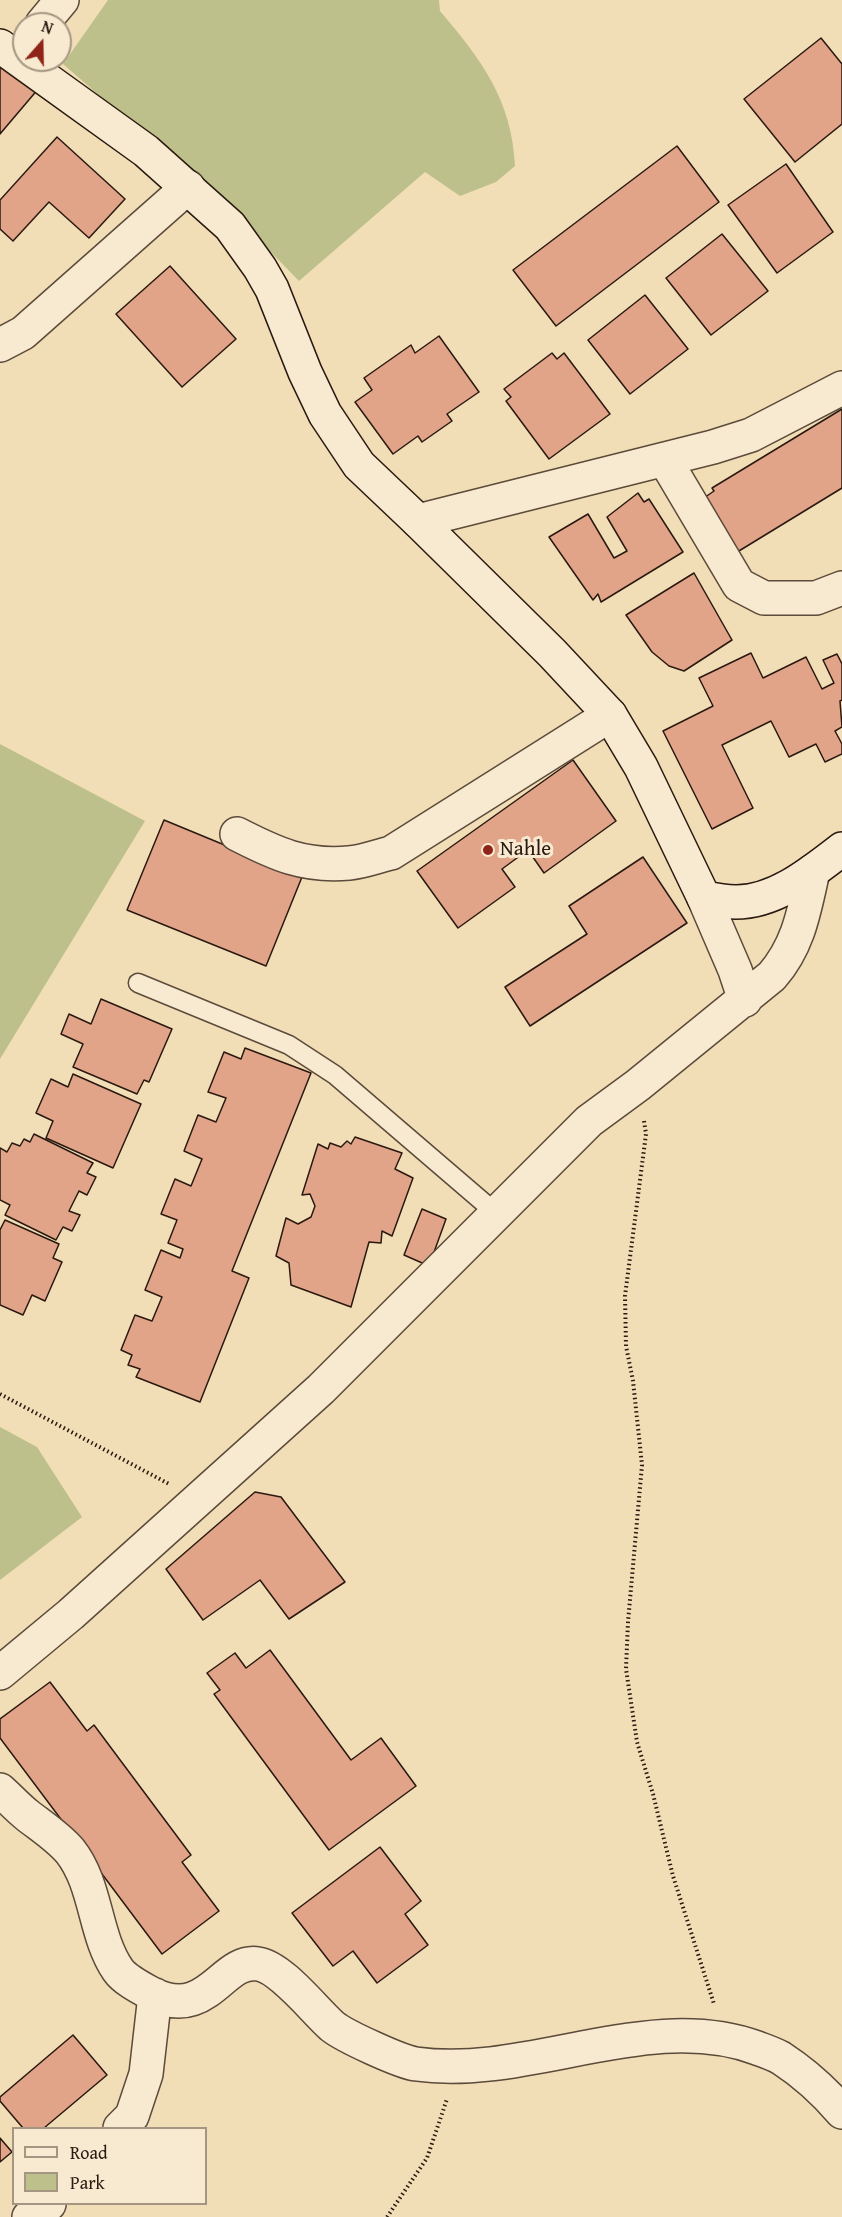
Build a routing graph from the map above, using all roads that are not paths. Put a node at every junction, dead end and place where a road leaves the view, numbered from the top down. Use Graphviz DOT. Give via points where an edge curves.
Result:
graph roads {
  1 [pos="62,0"];
  2 [pos="52,12"];
  3 [pos="43,72"];
  4 [pos="188,187"];
  5 [pos="0,345"];
  6 [pos="842,388"];
  7 [pos="665,460"];
  8 [pos="418,520"];
  9 [pos="842,588"];
  10 [pos="610,715"];
  11 [pos="237,834"];
  12 [pos="842,849"];
  13 [pos="813,871"];
  14 [pos="704,898"];
  15 [pos="138,983"];
  16 [pos="745,1000"];
  17 [pos="497,1214"];
  18 [pos="0,1673"];
  19 [pos="0,1790"];
  20 [pos="155,1995"];
  21 [pos="842,2112"];
  22 [pos="121,2127"];
  23 [pos="47,2205"];
  24 [pos="28,2217"];
  1 -- 2 [label="street"];
  3 -- 4 [label="street"];
  4 -- 5 [label="street" via="23,333"];
  4 -- 8 [label="street" via="230,226 273,289 305,372 359,465"];
  6 -- 7 [label="street" via="751,435"];
  7 -- 8 [label="street"];
  7 -- 9 [label="street" via="739,585 764,598 816,598"];
  8 -- 10 [label="street"];
  10 -- 11 [label="street" via="391,853 351,863 312,864 272,852"];
  10 -- 14 [label="street" via="641,767"];
  12 -- 13 [label="street"];
  13 -- 14 [label="street" via="786,888 753,901 734,903"];
  13 -- 16 [label="street" via="794,945 785,962"];
  14 -- 16 [label="street"];
  15 -- 17 [label="lane" via="290,1045 335,1075"];
  16 -- 17 [label="street" via="589,1120"];
  17 -- 18 [label="street" via="321,1389"];
  19 -- 20 [label="street" via="70,1852 83,1875 120,1972"];
  20 -- 21 [label="street" via="188,2001 209,1991 228,1974 256,1963 286,1980 334,2028 413,2064 501,2064 661,2037 736,2041 779,2057 822,2089"];
  20 -- 22 [label="street" via="146,2074 132,2116"];
  23 -- 24 [label="street"];
}
